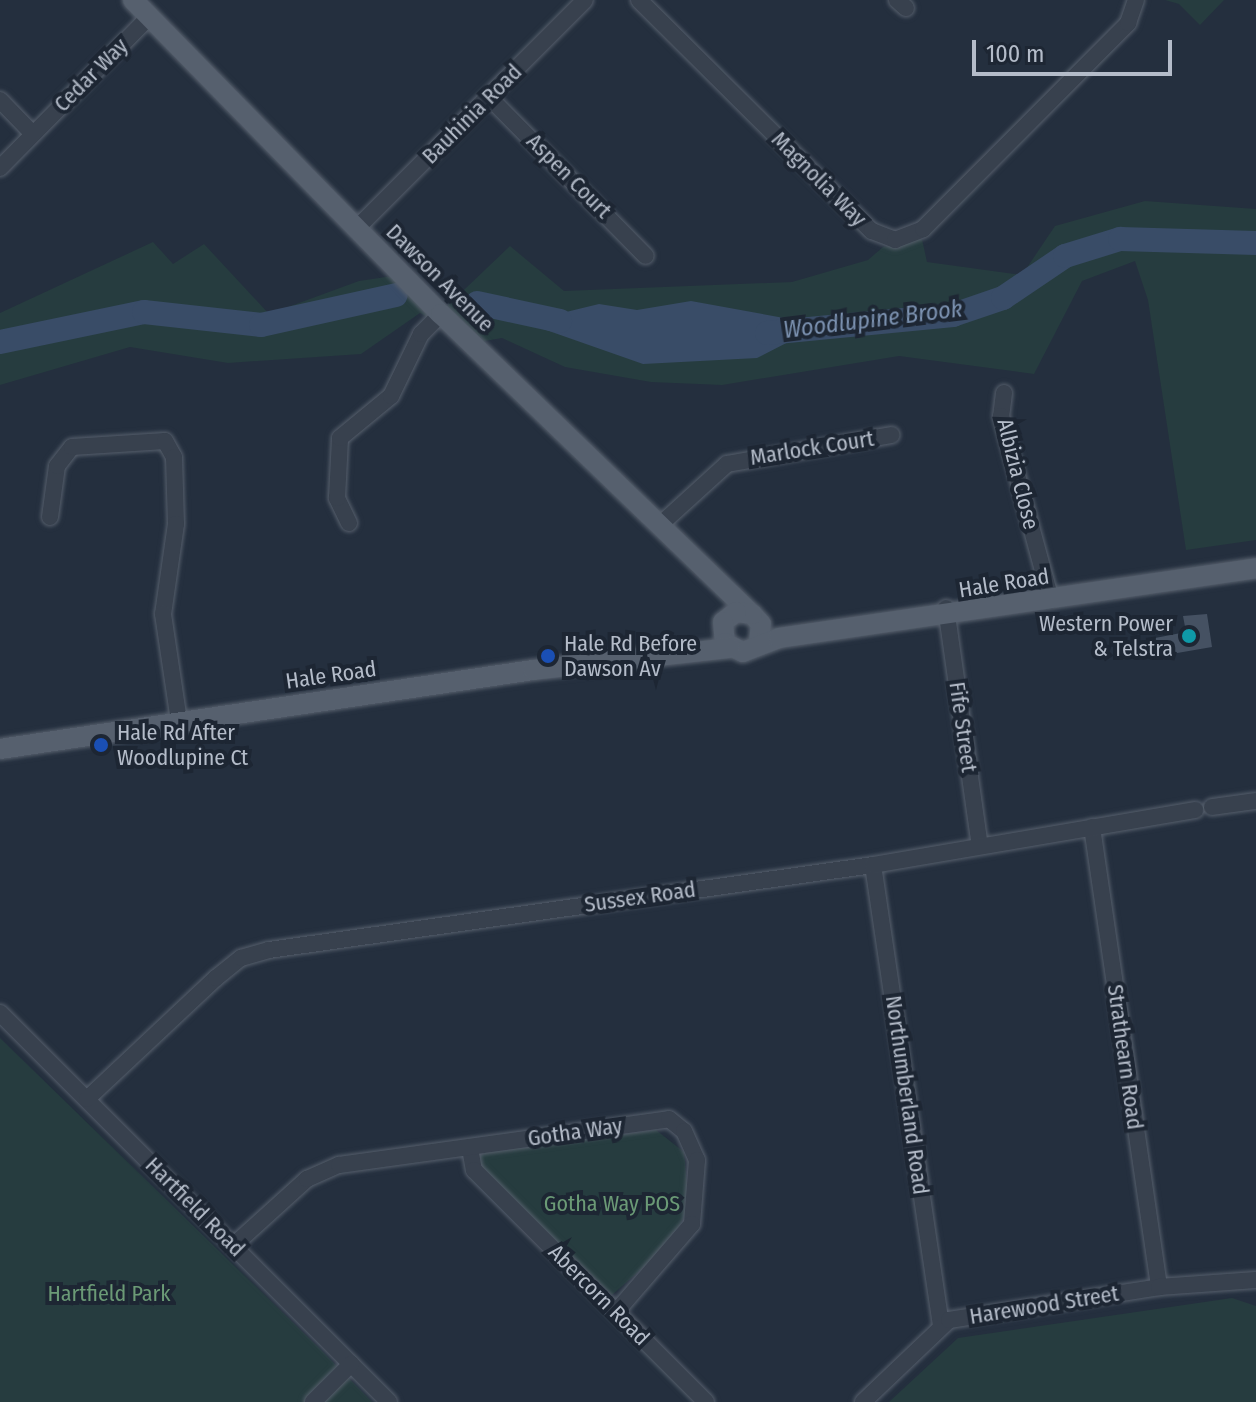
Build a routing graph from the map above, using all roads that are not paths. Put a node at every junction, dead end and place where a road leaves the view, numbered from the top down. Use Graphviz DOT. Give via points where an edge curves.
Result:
graph roads {
  1 [pos="133,0"];
  2 [pos="585,0"];
  3 [pos="639,0"];
  4 [pos="1136,0"];
  5 [pos="149,17"];
  6 [pos="489,97"];
  7 [pos="0,100"];
  8 [pos="33,134"];
  9 [pos="0,168"];
  10 [pos="357,228"];
  11 [pos="646,256"];
  12 [pos="441,314"];
  13 [pos="1004,393"];
  14 [pos="891,435"];
  15 [pos="50,517"];
  16 [pos="349,523"];
  17 [pos="661,524"];
  18 [pos="1256,559"];
  19 [pos="1256,568"];
  20 [pos="720,582"];
  21 [pos="1050,596"];
  22 [pos="946,612"];
  23 [pos="722,626"];
  24 [pos="757,627"];
  25 [pos="730,648"];
  26 [pos="670,652"];
  27 [pos="179,721"];
  28 [pos="0,749"];
  29 [pos="1256,801"];
  30 [pos="1092,827"];
  31 [pos="980,846"];
  32 [pos="873,865"];
  33 [pos="0,1013"];
  34 [pos="92,1104"];
  35 [pos="470,1148"];
  36 [pos="238,1250"];
  37 [pos="1256,1280"];
  38 [pos="1159,1287"];
  39 [pos="617,1311"];
  40 [pos="941,1325"];
  41 [pos="351,1364"];
  42 [pos="313,1402"];
  43 [pos="389,1402"];
  44 [pos="706,1402"];
  45 [pos="863,1402"];
  1 -- 5 [label="main road, Dawson Avenue"];
  2 -- 6 [label="street, Bauhinia Road"];
  3 -- 4 [label="street, Magnolia Way" via="872,231 895,240 923,229 1128,23"];
  5 -- 8 [label="street, Cedar Way"];
  5 -- 10 [label="main road, Dawson Avenue"];
  6 -- 10 [label="street, Bauhinia Road"];
  6 -- 11 [label="street, Aspen Court"];
  7 -- 8 [label="street"];
  8 -- 9 [label="street, Cedar Way"];
  10 -- 12 [label="main road, Dawson Avenue"];
  12 -- 16 [label="street" via="421,334 391,396 340,438 337,498"];
  12 -- 17 [label="main road, Dawson Avenue"];
  13 -- 21 [label="street, Albizia Close" via="1001,416"];
  14 -- 17 [label="street, Marlock Court" via="727,464"];
  15 -- 27 [label="street" via="57,466 72,447 165,441 174,457 176,524 163,614"];
  17 -- 20 [label="main road, Dawson Avenue"];
  18 -- 21 [label="main road, Hale Road"];
  19 -- 21 [label="main road, Hale Road"];
  20 -- 23 [label="main road"];
  20 -- 24 [label="main road, Dawson Avenue"];
  21 -- 22 [label="main road, Hale Road"];
  22 -- 24 [label="main road, Hale Road"];
  22 -- 31 [label="street, Fife Street"];
  23 -- 24 [label="main road, Hale Road" via="736,612"];
  23 -- 25 [label="main road"];
  23 -- 26 [label="main road, Hale Road"];
  24 -- 25 [label="main road, Hale Road" via="743,652"];
  25 -- 26 [label="main road, Hale Road"];
  26 -- 27 [label="main road, Hale Road"];
  27 -- 28 [label="main road, Hale Road"];
  29 -- 30 [label="street, Sussex Road"];
  30 -- 31 [label="street, Sussex Road"];
  30 -- 38 [label="street, Strathearn Road"];
  31 -- 32 [label="street, Sussex Road"];
  32 -- 34 [label="street, Sussex Road" via="241,958"];
  32 -- 40 [label="street, Northumberland Road"];
  33 -- 34 [label="street, Hartfield Road"];
  34 -- 36 [label="street, Hartfield Road"];
  35 -- 36 [label="street, Gotha Way" via="339,1165 307,1179"];
  35 -- 39 [label="street, Abercorn Road" via="474,1170"];
  35 -- 39 [label="street, Gotha Way" via="669,1119 684,1131 697,1160 692,1224"];
  36 -- 41 [label="street, Hartfield Road"];
  37 -- 38 [label="street, Harewood Street"];
  38 -- 40 [label="street, Harewood Street"];
  39 -- 44 [label="street, Abercorn Road"];
  40 -- 45 [label="street, Harewood Street"];
  41 -- 42 [label="street"];
  41 -- 43 [label="street, Hartfield Road"];
}
